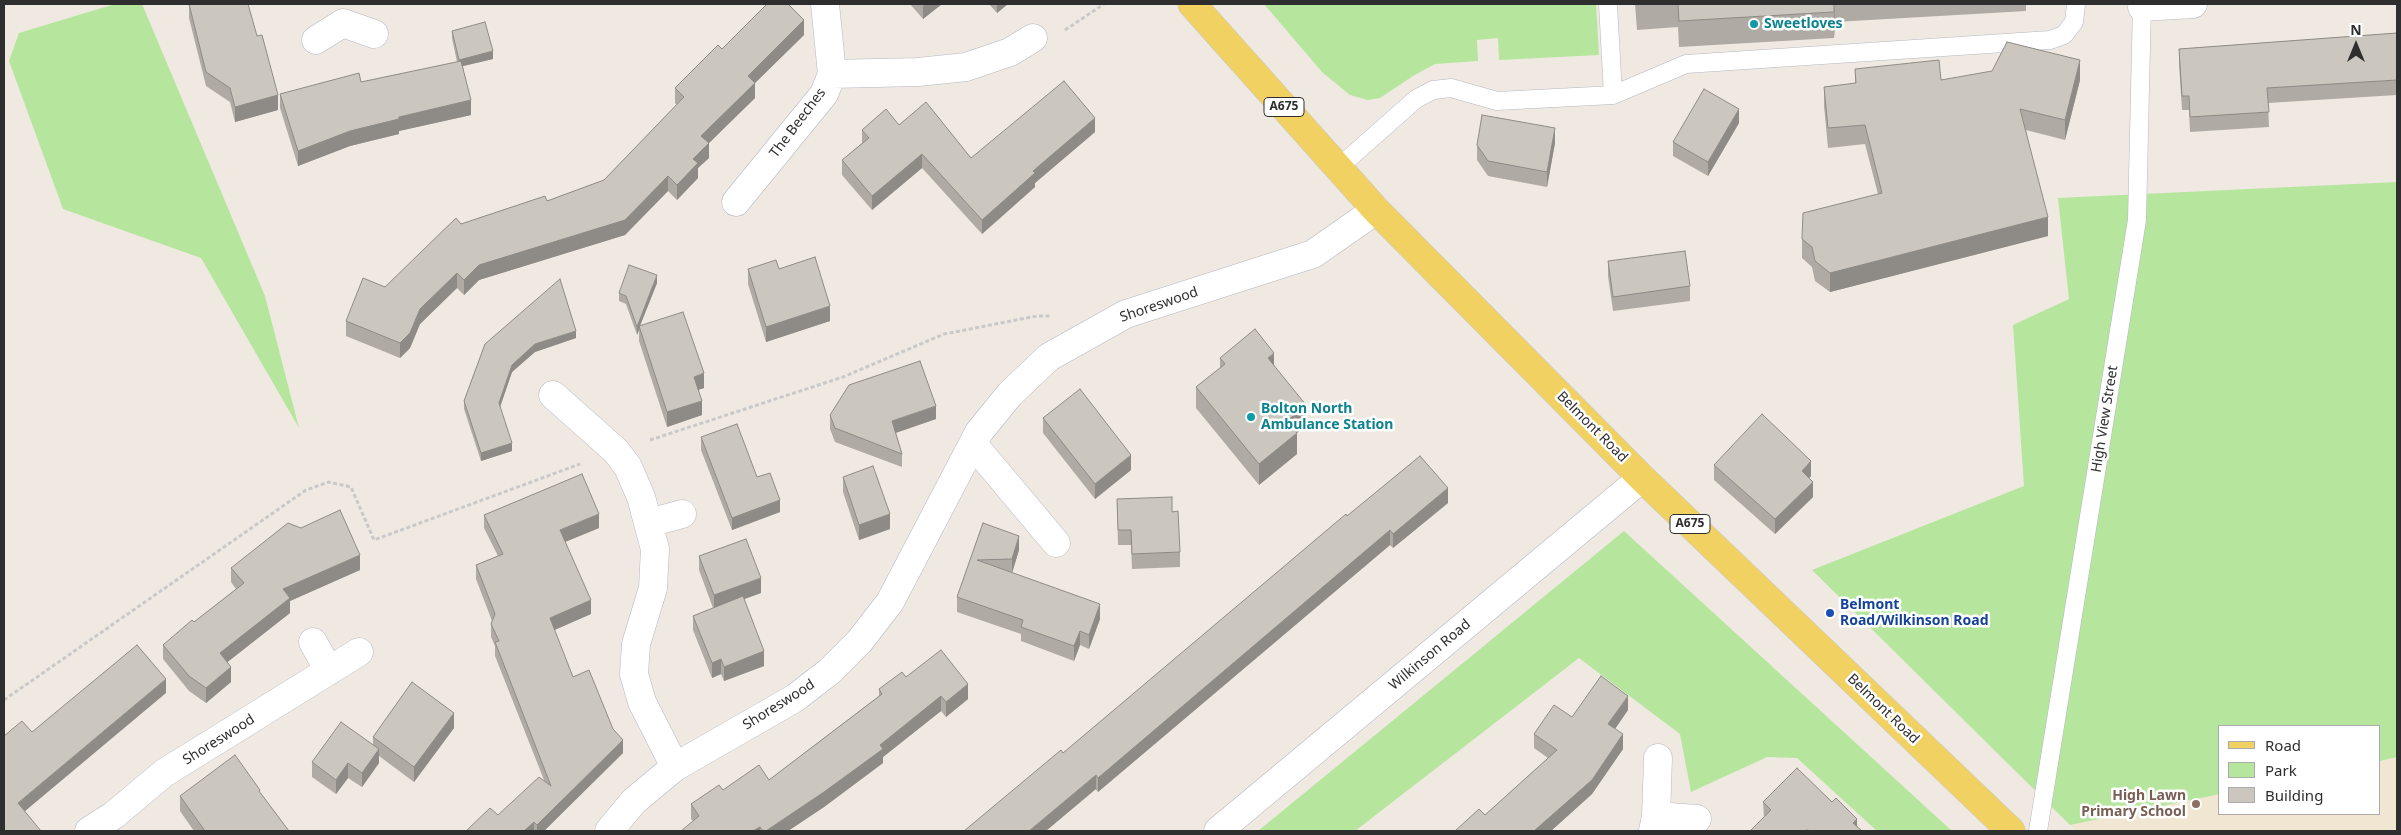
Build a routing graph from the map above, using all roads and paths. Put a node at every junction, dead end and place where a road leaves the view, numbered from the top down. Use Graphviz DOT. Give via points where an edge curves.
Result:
graph roads {
  1 [pos="825,4"];
  2 [pos="1104,4"];
  3 [pos="1192,4"];
  4 [pos="1608,4"];
  5 [pos="2076,4"];
  6 [pos="2193,4"];
  7 [pos="2142,5"];
  8 [pos="341,13"];
  9 [pos="374,34"];
  10 [pos="1032,38"];
  11 [pos="316,40"];
  12 [pos="832,74"];
  13 [pos="1613,95"];
  14 [pos="1338,168"];
  15 [pos="736,202"];
  16 [pos="1376,210"];
  17 [pos="1057,316"];
  18 [pos="553,395"];
  19 [pos="973,444"];
  20 [pos="616,451"];
  21 [pos="1642,478"];
  22 [pos="682,514"];
  23 [pos="649,523"];
  24 [pos="1056,543"];
  25 [pos="313,642"];
  26 [pos="359,652"];
  27 [pos="329,671"];
  28 [pos="4,700"];
  29 [pos="1658,758"];
  30 [pos="675,766"];
  31 [pos="1696,819"];
  32 [pos="120,823"];
  33 [pos="1654,824"];
  34 [pos="89,831"];
  35 [pos="609,831"];
  36 [pos="1218,831"];
  37 [pos="2011,831"];
  38 [pos="2038,831"];
  1 -- 12 [label="street, The Beeches"];
  2 -- 10 [label="path" via="1053,39"];
  3 -- 14 [label="main road, Belmont Road / A675"];
  4 -- 13 [label="lane"];
  5 -- 13 [label="lane" via="2074,22 2064,35 2050,40 1686,64"];
  6 -- 7 [label="street"];
  7 -- 38 [label="lane, High View Street" via="2138,220"];
  8 -- 9 [label="street"];
  8 -- 11 [label="street"];
  10 -- 12 [label="street" via="1010,52 966,67"];
  12 -- 15 [label="street, The Beeches" via="824,94"];
  13 -- 14 [label="lane" via="1497,101 1451,88 1433,90 1416,99"];
  14 -- 16 [label="main road, Belmont Road / A675"];
  16 -- 19 [label="street, Shoreswood" via="1313,254 1126,314 1049,357 1010,394"];
  16 -- 21 [label="main road, Belmont Road / A675"];
  17 -- 20 [label="path" via="1037,316 944,334 843,377"];
  18 -- 20 [label="street"];
  19 -- 24 [label="street"];
  19 -- 30 [label="street, Shoreswood" via="890,602 859,642 830,671 795,698"];
  20 -- 23 [label="street" via="628,467"];
  20 -- 28 [label="path" via="374,540 351,487 330,482 306,490"];
  21 -- 36 [label="street, Wilkinson Road"];
  21 -- 37 [label="main road, Belmont Road / A675"];
  22 -- 23 [label="street"];
  23 -- 30 [label="street" via="655,549 653,588 636,644 634,674 642,702"];
  25 -- 27 [label="street"];
  26 -- 27 [label="street, Shoreswood"];
  27 -- 32 [label="street, Shoreswood" via="164,774"];
  29 -- 33 [label="street"];
  30 -- 35 [label="street, Shoreswood" via="634,801"];
  31 -- 33 [label="street"];
  32 -- 34 [label="street, Shoreswood"];
}
